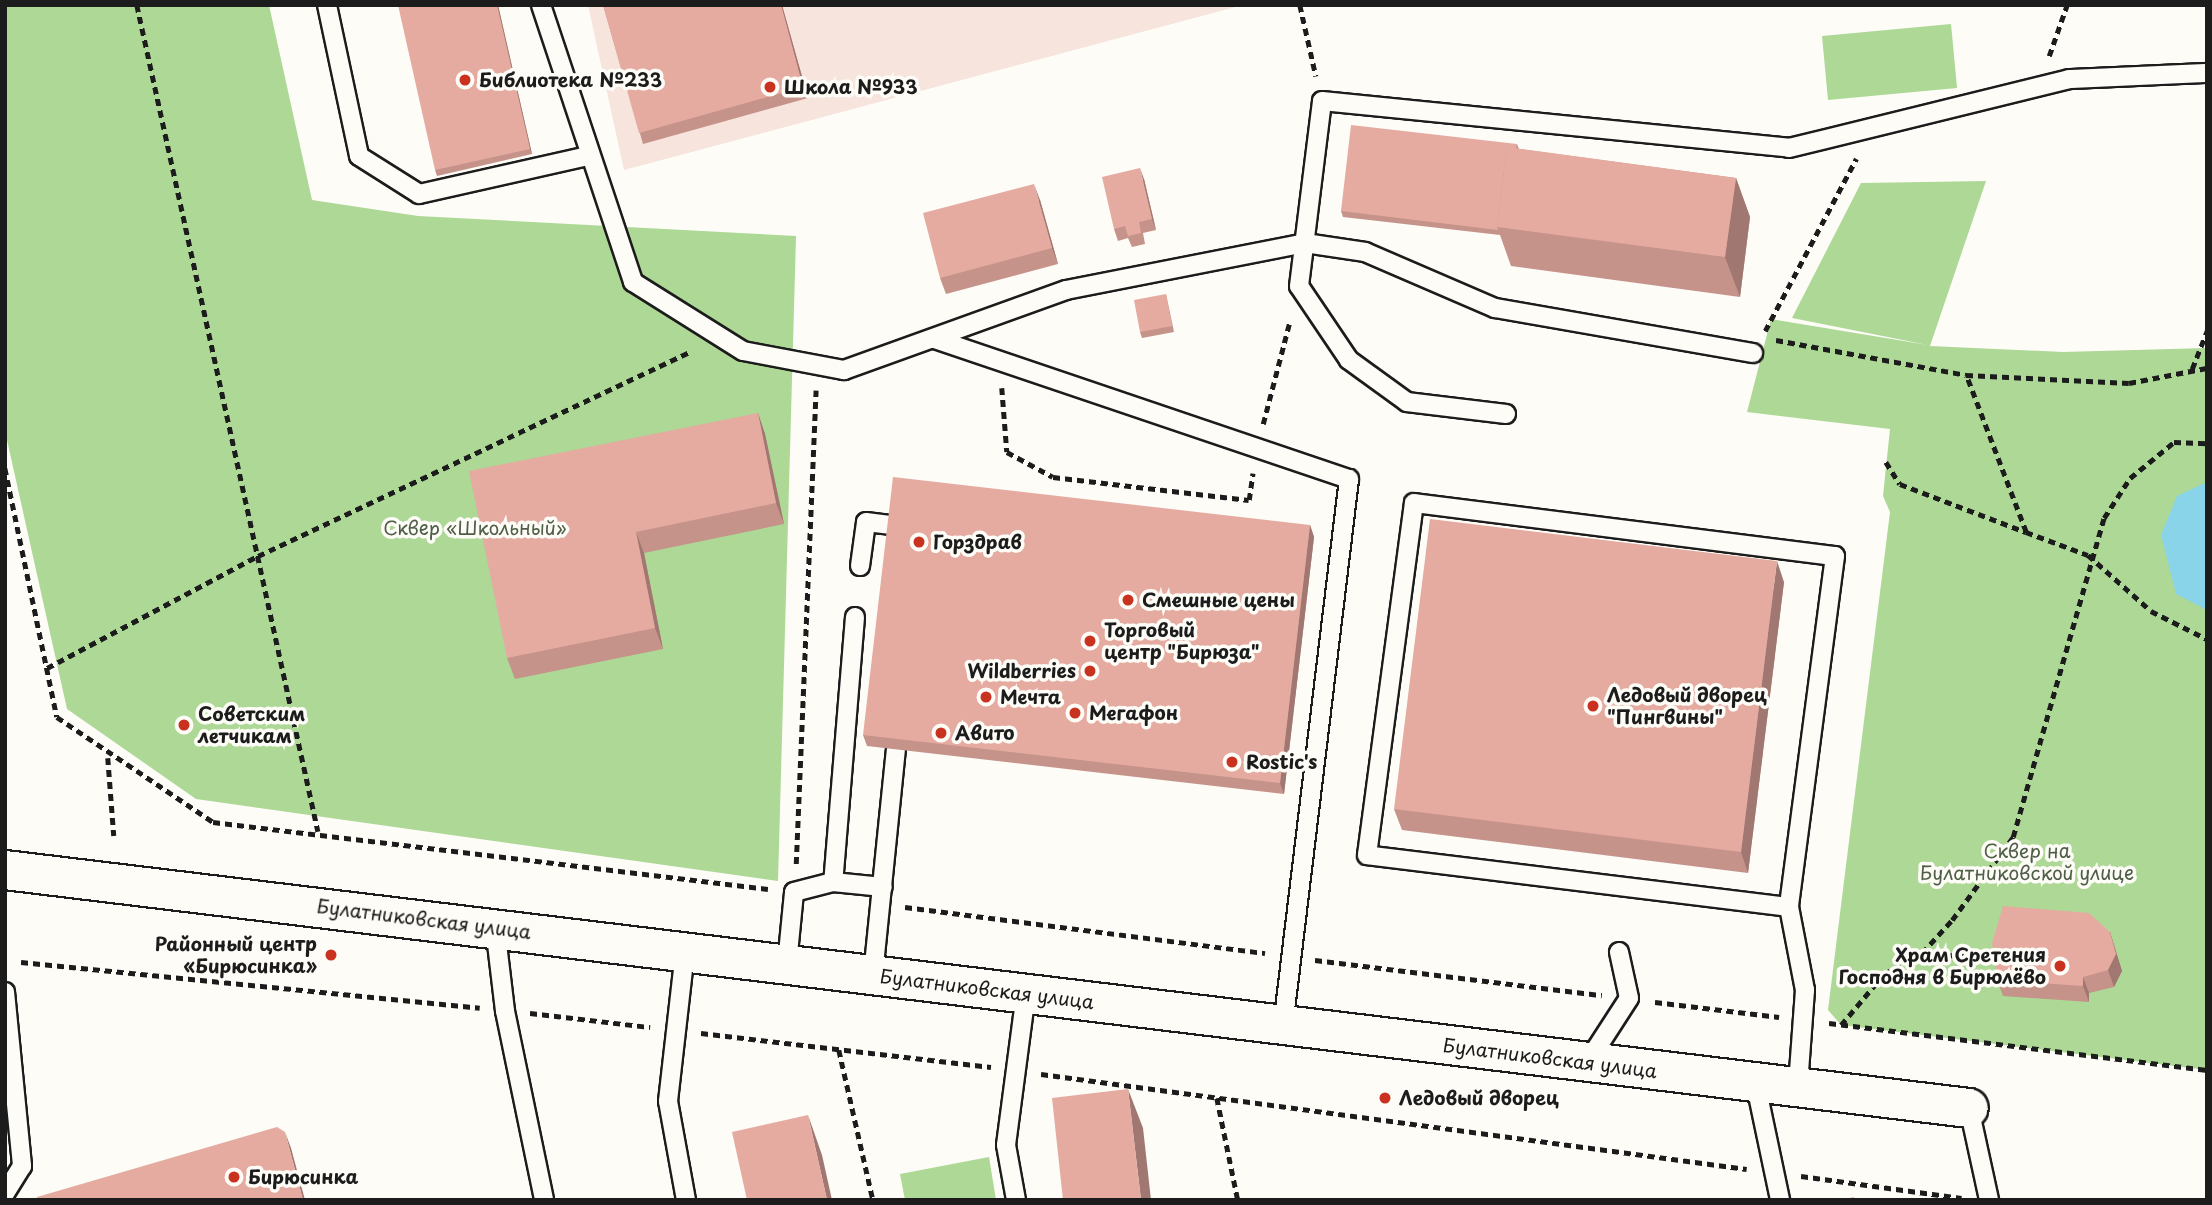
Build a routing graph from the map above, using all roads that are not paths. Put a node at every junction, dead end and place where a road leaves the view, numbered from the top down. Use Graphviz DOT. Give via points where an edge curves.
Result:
graph roads {
  1 [pos="327,5"];
  2 [pos="541,5"];
  3 [pos="2207,73"];
  4 [pos="587,156"];
  5 [pos="1306,243"];
  6 [pos="935,339"];
  7 [pos="1753,353"];
  8 [pos="1506,414"];
  9 [pos="892,525"];
  10 [pos="860,566"];
  11 [pos="855,617"];
  12 [pos="896,750"];
  13 [pos="5,870"];
  14 [pos="833,882"];
  15 [pos="882,895"];
  16 [pos="1789,907"];
  17 [pos="495,928"];
  18 [pos="685,952"];
  19 [pos="1619,952"];
  20 [pos="787,964"];
  21 [pos="873,975"];
  22 [pos="5,993"];
  23 [pos="1026,994"];
  24 [pos="1283,1026"];
  25 [pos="1587,1063"];
  26 [pos="1755,1081"];
  27 [pos="1798,1086"];
  28 [pos="1969,1108"];
  29 [pos="13,1167"];
  30 [pos="5,1192"];
  31 [pos="544,1200"];
  32 [pos="686,1200"];
  33 [pos="1016,1200"];
  34 [pos="1780,1200"];
  35 [pos="1989,1200"];
  1 -- 4 [label="lane" via="359,156 419,194"];
  2 -- 4 [label="lane"];
  3 -- 5 [label="lane" via="2068,79 1789,148 1322,101"];
  4 -- 6 [label="lane" via="633,282 743,351 844,370"];
  5 -- 6 [label="lane" via="1066,290"];
  5 -- 7 [label="lane" via="1365,252 1495,308"];
  5 -- 8 [label="lane" via="1299,286 1349,360 1407,402"];
  6 -- 24 [label="lane" via="1349,479"];
  9 -- 10 [label="lane" via="866,522"];
  11 -- 14 [label="lane"];
  12 -- 15 [label="lane"];
  13 -- 17 [label="street, Булатниковская улица"];
  14 -- 15 [label="lane"];
  14 -- 20 [label="lane" via="794,892"];
  15 -- 21 [label="lane"];
  16 -- 16 [label="lane" via="1835,556 1414,503 1367,855"];
  16 -- 27 [label="lane" via="1805,990"];
  17 -- 18 [label="street, Булатниковская улица"];
  17 -- 31 [label="lane" via="505,1011"];
  18 -- 20 [label="street, Булатниковская улица"];
  18 -- 32 [label="lane" via="668,1101"];
  19 -- 25 [label="lane" via="1629,998"];
  20 -- 21 [label="street, Булатниковская улица"];
  21 -- 23 [label="street, Булатниковская улица"];
  22 -- 29 [label="lane"];
  23 -- 24 [label="street, Булатниковская улица"];
  23 -- 33 [label="lane" via="1006,1144"];
  24 -- 25 [label="street, Булатниковская улица"];
  25 -- 26 [label="street, Булатниковская улица"];
  26 -- 27 [label="street, Булатниковская улица"];
  26 -- 34 [label="lane"];
  27 -- 28 [label="street, Булатниковская улица"];
  28 -- 35 [label="lane"];
  29 -- 30 [label="lane"];
}
